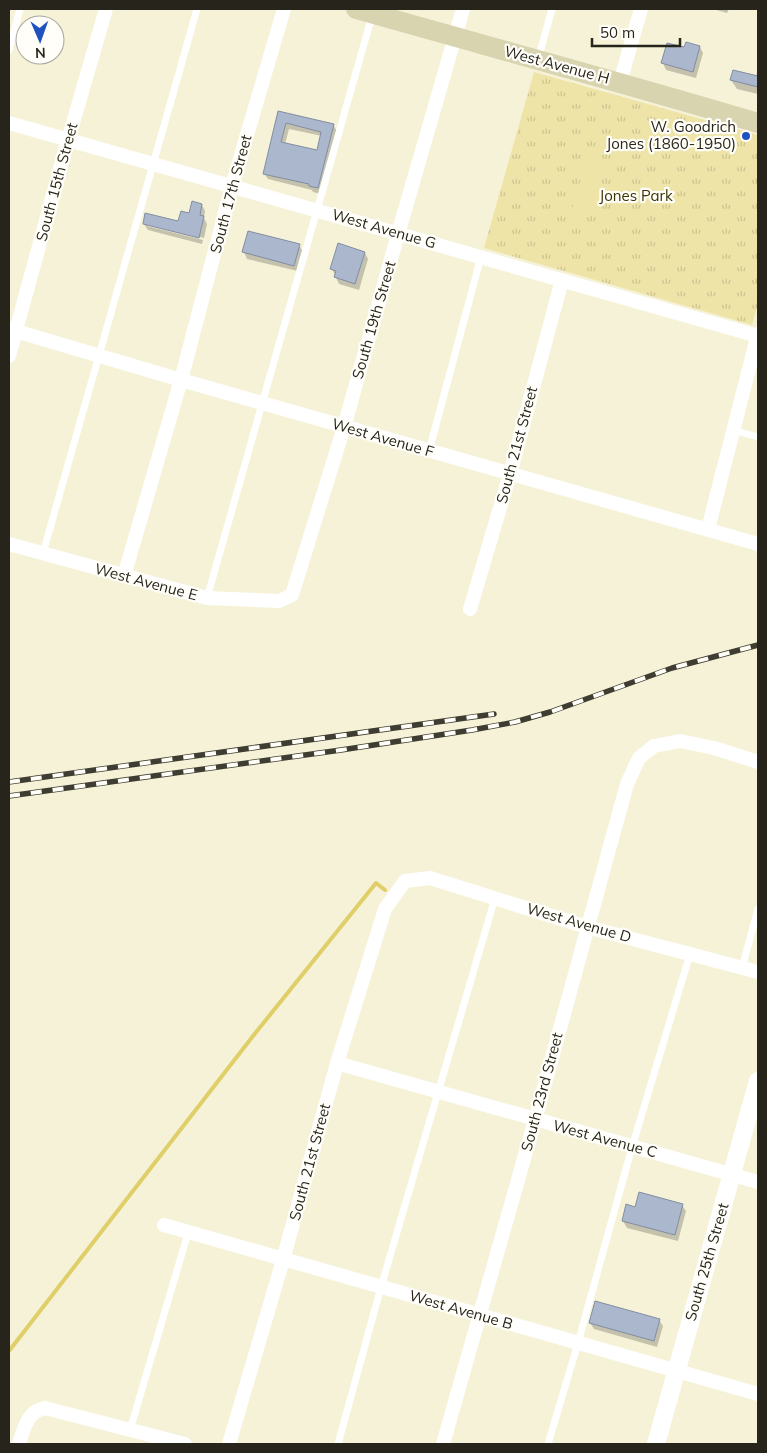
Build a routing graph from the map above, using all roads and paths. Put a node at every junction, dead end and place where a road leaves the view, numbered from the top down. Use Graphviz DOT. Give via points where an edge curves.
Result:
graph roads {
  1 [pos="20,9"];
  2 [pos="106,9"];
  3 [pos="197,9"];
  4 [pos="284,9"];
  5 [pos="463,9"];
  6 [pos="552,9"];
  7 [pos="641,9"];
  8 [pos="368,10"];
  9 [pos="455,37"];
  10 [pos="9,50"];
  11 [pos="537,61"];
  12 [pos="620,82"];
  13 [pos="9,123"];
  14 [pos="758,123"];
  15 [pos="68,140"];
  16 [pos="153,164"];
  17 [pos="232,186"];
  18 [pos="317,210"];
  19 [pos="398,234"];
  20 [pos="481,257"];
  21 [pos="562,280"];
  22 [pos="12,330"];
  23 [pos="758,335"];
  24 [pos="9,356"];
  25 [pos="99,356"];
  26 [pos="182,380"];
  27 [pos="262,404"];
  28 [pos="344,427"];
  29 [pos="733,430"];
  30 [pos="758,437"];
  31 [pos="429,451"];
  32 [pos="510,474"];
  33 [pos="708,529"];
  34 [pos="9,544"];
  35 [pos="758,544"];
  36 [pos="43,553"];
  37 [pos="124,576"];
  38 [pos="207,598"];
  39 [pos="286,599"];
  40 [pos="470,609"];
  41 [pos="758,762"];
  42 [pos="402,885"];
  43 [pos="495,898"];
  44 [pos="758,910"];
  45 [pos="587,927"];
  46 [pos="756,928"];
  47 [pos="690,954"];
  48 [pos="742,968"];
  49 [pos="758,972"];
  50 [pos="337,1063"];
  51 [pos="758,1081"];
  52 [pos="438,1092"];
  53 [pos="535,1120"];
  54 [pos="632,1147"];
  55 [pos="732,1174"];
  56 [pos="758,1182"];
  57 [pos="164,1225"];
  58 [pos="188,1232"];
  59 [pos="283,1260"];
  60 [pos="381,1287"];
  61 [pos="479,1314"];
  62 [pos="578,1342"];
  63 [pos="676,1370"];
  64 [pos="758,1394"];
  65 [pos="130,1430"];
  66 [pos="19,1444"];
  67 [pos="186,1444"];
  68 [pos="229,1444"];
  69 [pos="338,1444"];
  70 [pos="443,1444"];
  71 [pos="548,1444"];
  72 [pos="656,1444"];
  1 -- 10 [label="lane"];
  2 -- 15 [label="street, South 15th Street"];
  3 -- 16 [label="lane"];
  4 -- 17 [label="street, South 17th Street"];
  5 -- 9 [label="street, South 19th Street"];
  6 -- 11 [label="lane"];
  7 -- 12 [label="street"];
  8 -- 9 [label="main road, West Avenue H"];
  8 -- 18 [label="lane"];
  9 -- 11 [label="main road, West Avenue H"];
  9 -- 19 [label="street, South 19th Street"];
  11 -- 12 [label="main road, West Avenue H"];
  12 -- 14 [label="main road, West Avenue H"];
  13 -- 15 [label="street, West Avenue G"];
  15 -- 16 [label="street, West Avenue G"];
  15 -- 22 [label="street, South 15th Street"];
  16 -- 17 [label="street, West Avenue G"];
  16 -- 25 [label="lane"];
  17 -- 18 [label="street, West Avenue G"];
  17 -- 26 [label="street, South 17th Street"];
  18 -- 19 [label="street, West Avenue G"];
  18 -- 27 [label="lane"];
  19 -- 20 [label="street, West Avenue G"];
  19 -- 28 [label="street, South 19th Street"];
  20 -- 21 [label="street, West Avenue G"];
  20 -- 31 [label="lane"];
  21 -- 23 [label="street, West Avenue G"];
  21 -- 32 [label="street, South 21st Street"];
  22 -- 24 [label="street, South 15th Street"];
  22 -- 25 [label="street, West Avenue F"];
  23 -- 29 [label="street"];
  25 -- 26 [label="street, West Avenue F"];
  25 -- 36 [label="lane"];
  26 -- 27 [label="street, West Avenue F"];
  26 -- 37 [label="street, South 17th Street"];
  27 -- 28 [label="street, West Avenue F"];
  27 -- 38 [label="lane"];
  28 -- 31 [label="street, West Avenue F"];
  28 -- 39 [label="street, South 19th Street" via="292,595"];
  29 -- 30 [label="lane"];
  29 -- 33 [label="street"];
  31 -- 32 [label="street, West Avenue F"];
  32 -- 33 [label="street, West Avenue F"];
  32 -- 40 [label="street, South 21st Street"];
  33 -- 35 [label="street, West Avenue F"];
  34 -- 36 [label="street, West Avenue E"];
  36 -- 37 [label="street, West Avenue E"];
  37 -- 38 [label="street, West Avenue E"];
  38 -- 39 [label="street, West Avenue E"];
  41 -- 45 [label="street, South 23rd Street" via="680,741 654,746 639,758 627,784"];
  42 -- 43 [label="street, West Avenue D" via="405,881 430,878"];
  42 -- 50 [label="street, South 21st Street" via="384,909"];
  43 -- 45 [label="street, West Avenue D"];
  43 -- 52 [label="lane"];
  44 -- 46 [label="lane"];
  45 -- 47 [label="street, West Avenue D"];
  45 -- 53 [label="street, South 23rd Street"];
  46 -- 48 [label="lane"];
  47 -- 48 [label="street, West Avenue D"];
  47 -- 54 [label="lane"];
  48 -- 49 [label="street, West Avenue D"];
  50 -- 52 [label="street, West Avenue C"];
  50 -- 59 [label="street, South 21st Street"];
  51 -- 55 [label="street, South 25th Street"];
  52 -- 53 [label="street, West Avenue C"];
  52 -- 60 [label="lane"];
  53 -- 54 [label="street, West Avenue C"];
  53 -- 61 [label="street, South 23rd Street"];
  54 -- 55 [label="street, West Avenue C"];
  54 -- 62 [label="lane"];
  55 -- 56 [label="street, West Avenue C"];
  55 -- 63 [label="street, South 25th Street"];
  57 -- 58 [label="street, West Avenue B"];
  58 -- 59 [label="street, West Avenue B"];
  58 -- 65 [label="lane"];
  59 -- 60 [label="street, West Avenue B"];
  59 -- 68 [label="street, South 21st Street"];
  60 -- 61 [label="street, West Avenue B"];
  60 -- 69 [label="lane"];
  61 -- 62 [label="street, West Avenue B"];
  61 -- 70 [label="street, South 23rd Street"];
  62 -- 63 [label="street, West Avenue B"];
  62 -- 71 [label="lane"];
  63 -- 64 [label="street, West Avenue B"];
  63 -- 72 [label="street, South 25th Street"];
  65 -- 66 [label="street" via="45,1408 38,1409 26,1422"];
  65 -- 67 [label="street"];
}
